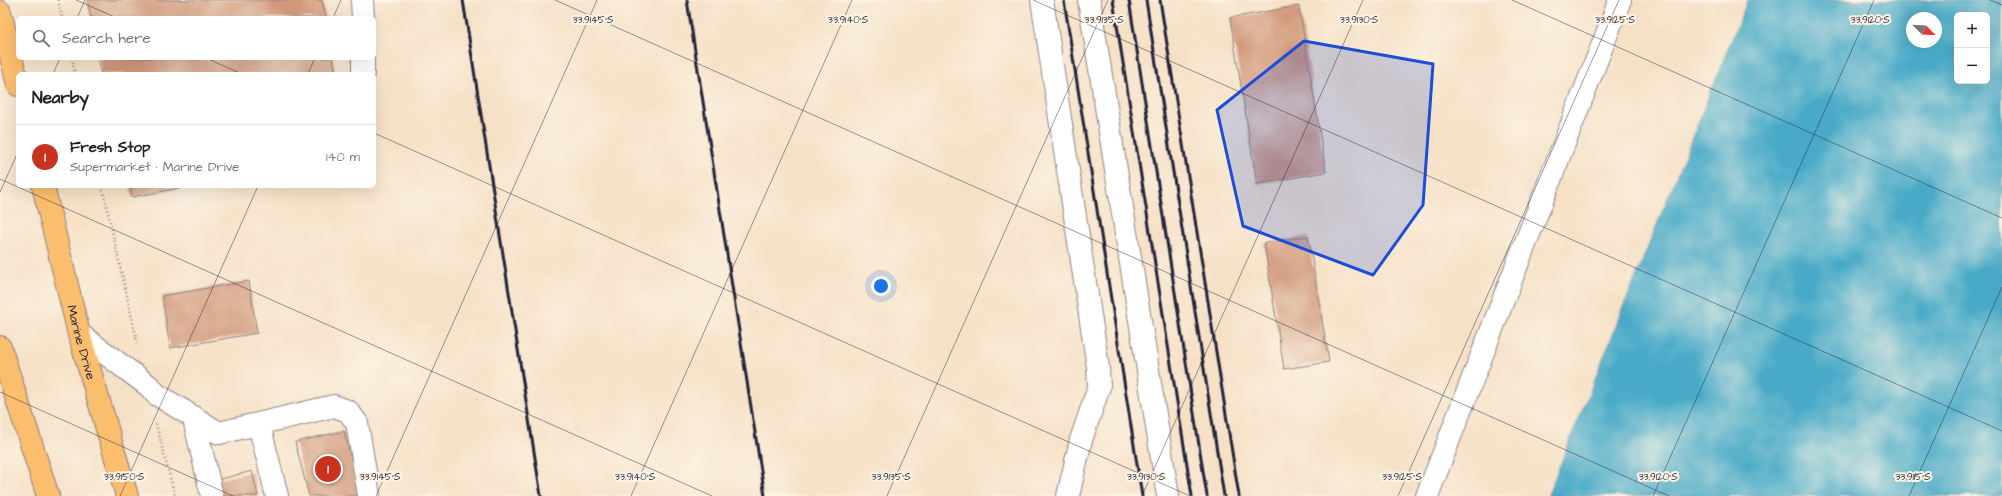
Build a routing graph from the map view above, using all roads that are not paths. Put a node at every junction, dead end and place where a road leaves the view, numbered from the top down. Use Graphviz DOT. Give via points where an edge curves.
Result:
graph roads {
  1 [pos="362,0"];
  2 [pos="1042,0"];
  3 [pos="1089,0"];
  4 [pos="1620,0"];
  5 [pos="0,12"];
  6 [pos="363,16"];
  7 [pos="363,60"];
  8 [pos="363,72"];
  9 [pos="16,77"];
  10 [pos="44,188"];
  11 [pos="80,334"];
  12 [pos="0,347"];
  13 [pos="194,418"];
  14 [pos="259,424"];
  15 [pos="48,496"];
  16 [pos="127,496"];
  17 [pos="212,496"];
  18 [pos="277,496"];
  19 [pos="369,496"];
  20 [pos="1068,496"];
  21 [pos="1168,496"];
  22 [pos="1427,496"];
  1 -- 6 [label="lane"];
  2 -- 20 [label="lane" via="1098,367 1099,387 1081,440"];
  3 -- 21 [label="lane"];
  4 -- 22 [label="lane"];
  5 -- 9 [label="main road"];
  7 -- 8 [label="lane"];
  10 -- 11 [label="main road, Marine Drive"];
  11 -- 13 [label="lane" via="156,394"];
  11 -- 16 [label="main road, Marine Drive"];
  12 -- 15 [label="main road"];
  13 -- 14 [label="lane" via="219,433"];
  13 -- 17 [label="lane"];
  14 -- 18 [label="lane"];
  14 -- 19 [label="lane" via="334,406 348,411 357,423"];
}
